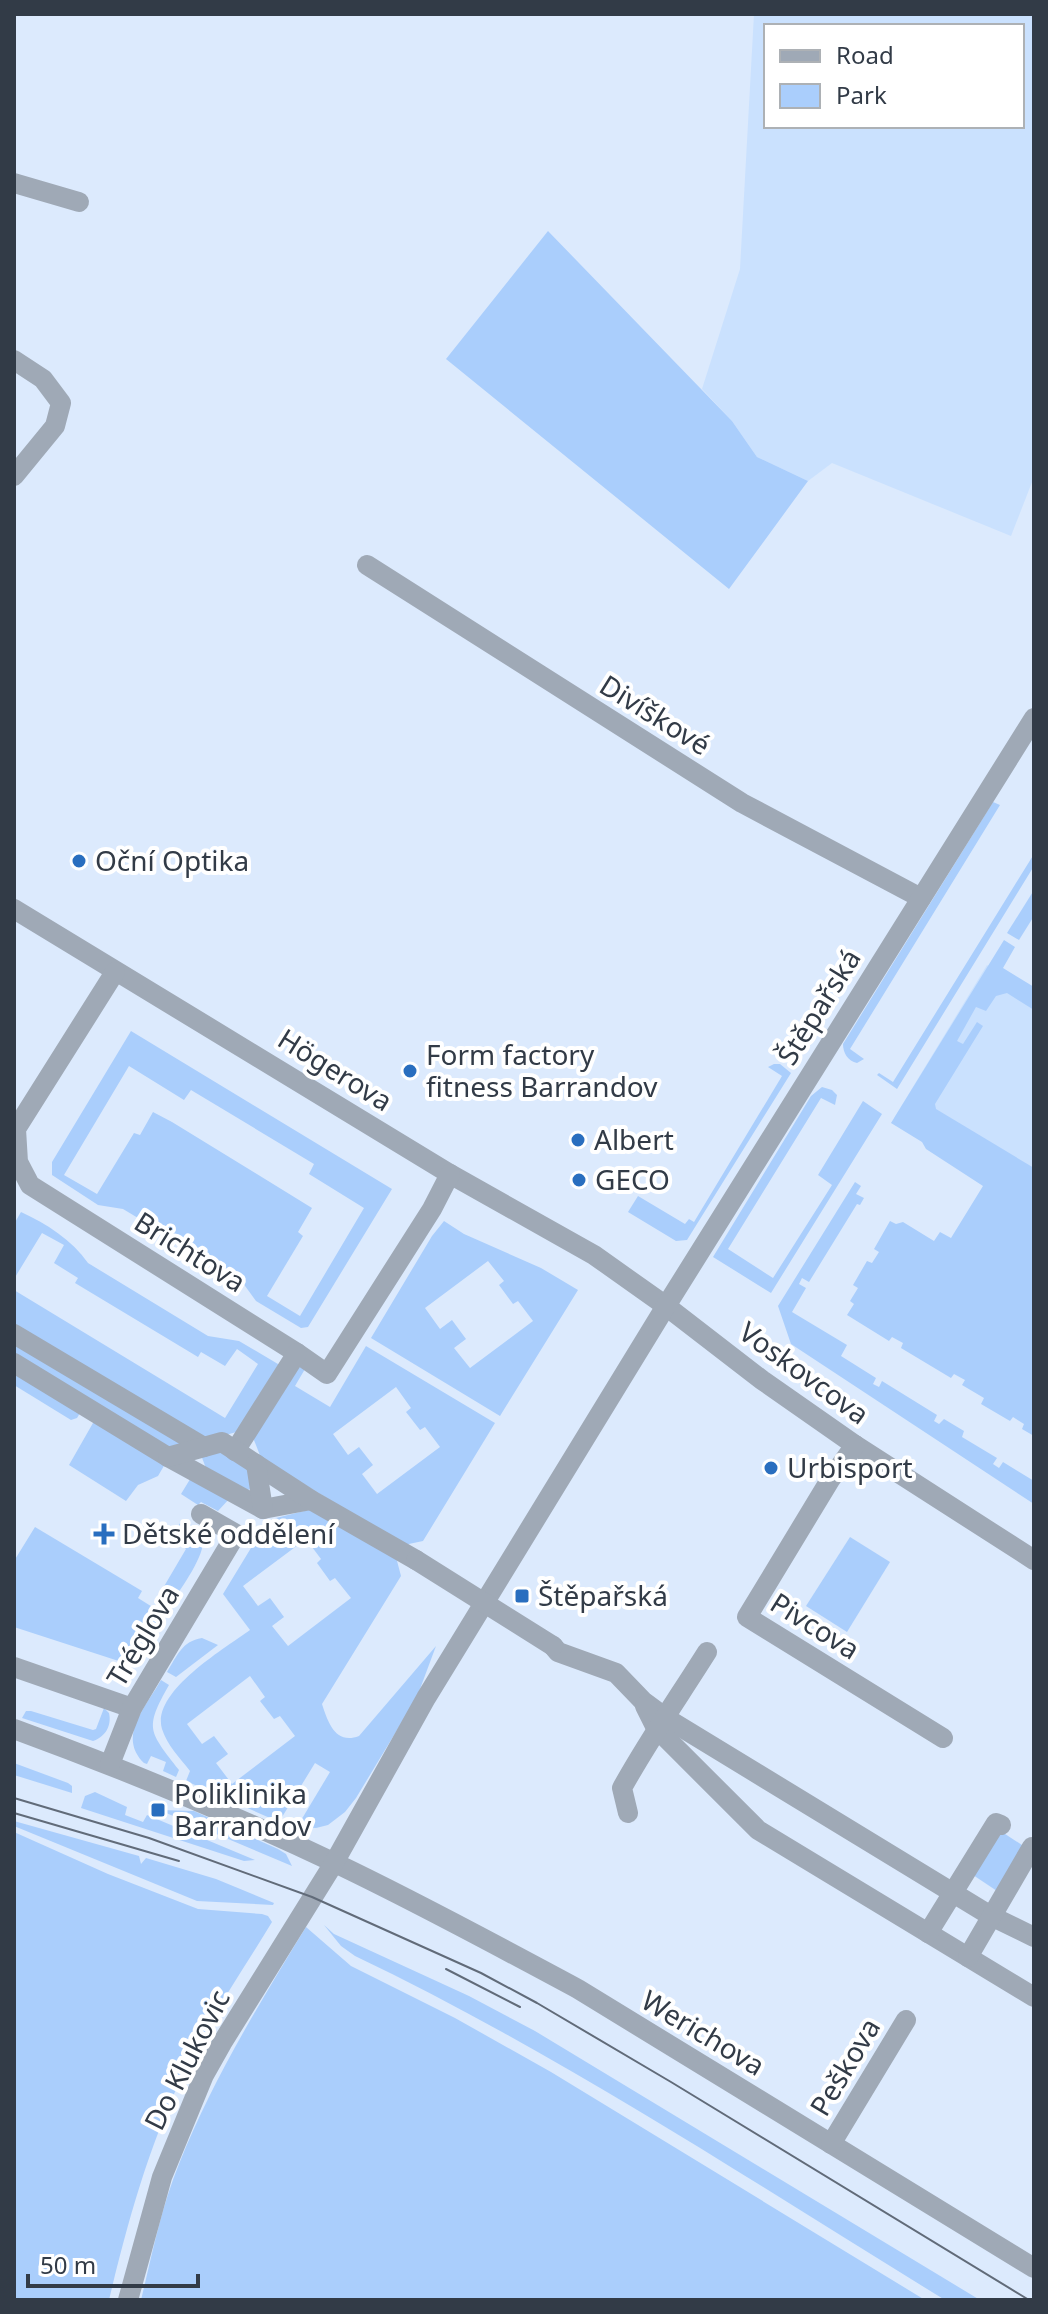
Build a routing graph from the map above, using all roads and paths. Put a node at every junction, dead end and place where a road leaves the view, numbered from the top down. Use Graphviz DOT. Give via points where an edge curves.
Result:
graph roads {
  1 [pos="14,183"];
  2 [pos="79,202"];
  3 [pos="14,360"];
  4 [pos="14,476"];
  5 [pos="367,565"];
  6 [pos="1034,718"];
  7 [pos="1028,741"];
  8 [pos="921,898"];
  9 [pos="14,909"];
  10 [pos="115,972"];
  11 [pos="16,1163"];
  12 [pos="450,1174"];
  13 [pos="666,1306"];
  14 [pos="14,1334"];
  15 [pos="297,1353"];
  16 [pos="14,1363"];
  17 [pos="855,1445"];
  18 [pos="204,1447"];
  19 [pos="235,1451"];
  20 [pos="168,1457"];
  21 [pos="256,1464"];
  22 [pos="311,1500"];
  23 [pos="263,1509"];
  24 [pos="201,1514"];
  25 [pos="1034,1560"];
  26 [pos="707,1652"];
  27 [pos="14,1667"];
  28 [pos="132,1708"];
  29 [pos="661,1723"];
  30 [pos="14,1729"];
  31 [pos="943,1738"];
  32 [pos="110,1764"];
  33 [pos="628,1813"];
  34 [pos="1001,1825"];
  35 [pos="1032,1847"];
  36 [pos="334,1863"];
  37 [pos="953,1892"];
  38 [pos="991,1916"];
  39 [pos="928,1933"];
  40 [pos="1034,1937"];
  41 [pos="968,1957"];
  42 [pos="1034,1997"];
  43 [pos="906,2020"];
  44 [pos="831,2144"];
  45 [pos="1034,2268"];
  46 [pos="128,2300"];
  1 -- 2 [label="street"];
  3 -- 4 [label="street" via="43,379 61,403 55,426"];
  5 -- 8 [label="street, Divíškové" via="742,803"];
  6 -- 7 [label="street, Štěpařská"];
  7 -- 8 [label="street, Štěpařská"];
  8 -- 13 [label="street, Štěpařská"];
  9 -- 10 [label="street, Högerova"];
  10 -- 11 [label="street, Brichtova" via="16,1129"];
  10 -- 12 [label="street, Högerova"];
  11 -- 15 [label="street, Brichtova" via="30,1185"];
  12 -- 13 [label="street, Högerova" via="594,1255"];
  12 -- 15 [label="street, Brichtova" via="327,1374"];
  13 -- 17 [label="street, Voskovcova"];
  13 -- 36 [label="street, Štěpařská" via="426,1698"];
  14 -- 18 [label="street"];
  15 -- 19 [label="street"];
  16 -- 20 [label="street"];
  17 -- 25 [label="street, Voskovcova"];
  17 -- 31 [label="street, Pivcova" via="747,1617"];
  18 -- 19 [label="street" via="222,1442"];
  18 -- 20 [label="street"];
  19 -- 21 [label="street"];
  20 -- 23 [label="street"];
  21 -- 22 [label="street"];
  21 -- 23 [label="street"];
  22 -- 23 [label="street"];
  22 -- 29 [label="street, bridge" via="558,1652 616,1673"];
  24 -- 28 [label="street, Tréglova" via="236,1534"];
  26 -- 29 [label="street"];
  27 -- 28 [label="street"];
  28 -- 32 [label="street, Tréglova"];
  29 -- 33 [label="street" via="622,1788"];
  29 -- 37 [label="street"];
  29 -- 39 [label="street" via="758,1830"];
  30 -- 32 [label="street"];
  32 -- 36 [label="street"];
  34 -- 37 [label="street" via="996,1823"];
  35 -- 38 [label="street"];
  36 -- 44 [label="street, Werichova" via="578,1989"];
  36 -- 46 [label="street, Do Klukovic" via="204,2075 162,2177"];
  37 -- 38 [label="street"];
  37 -- 39 [label="street"];
  38 -- 40 [label="street"];
  38 -- 41 [label="street"];
  39 -- 41 [label="street"];
  41 -- 42 [label="street"];
  43 -- 44 [label="street, Peškova"];
  44 -- 45 [label="street, Werichova"];
}
